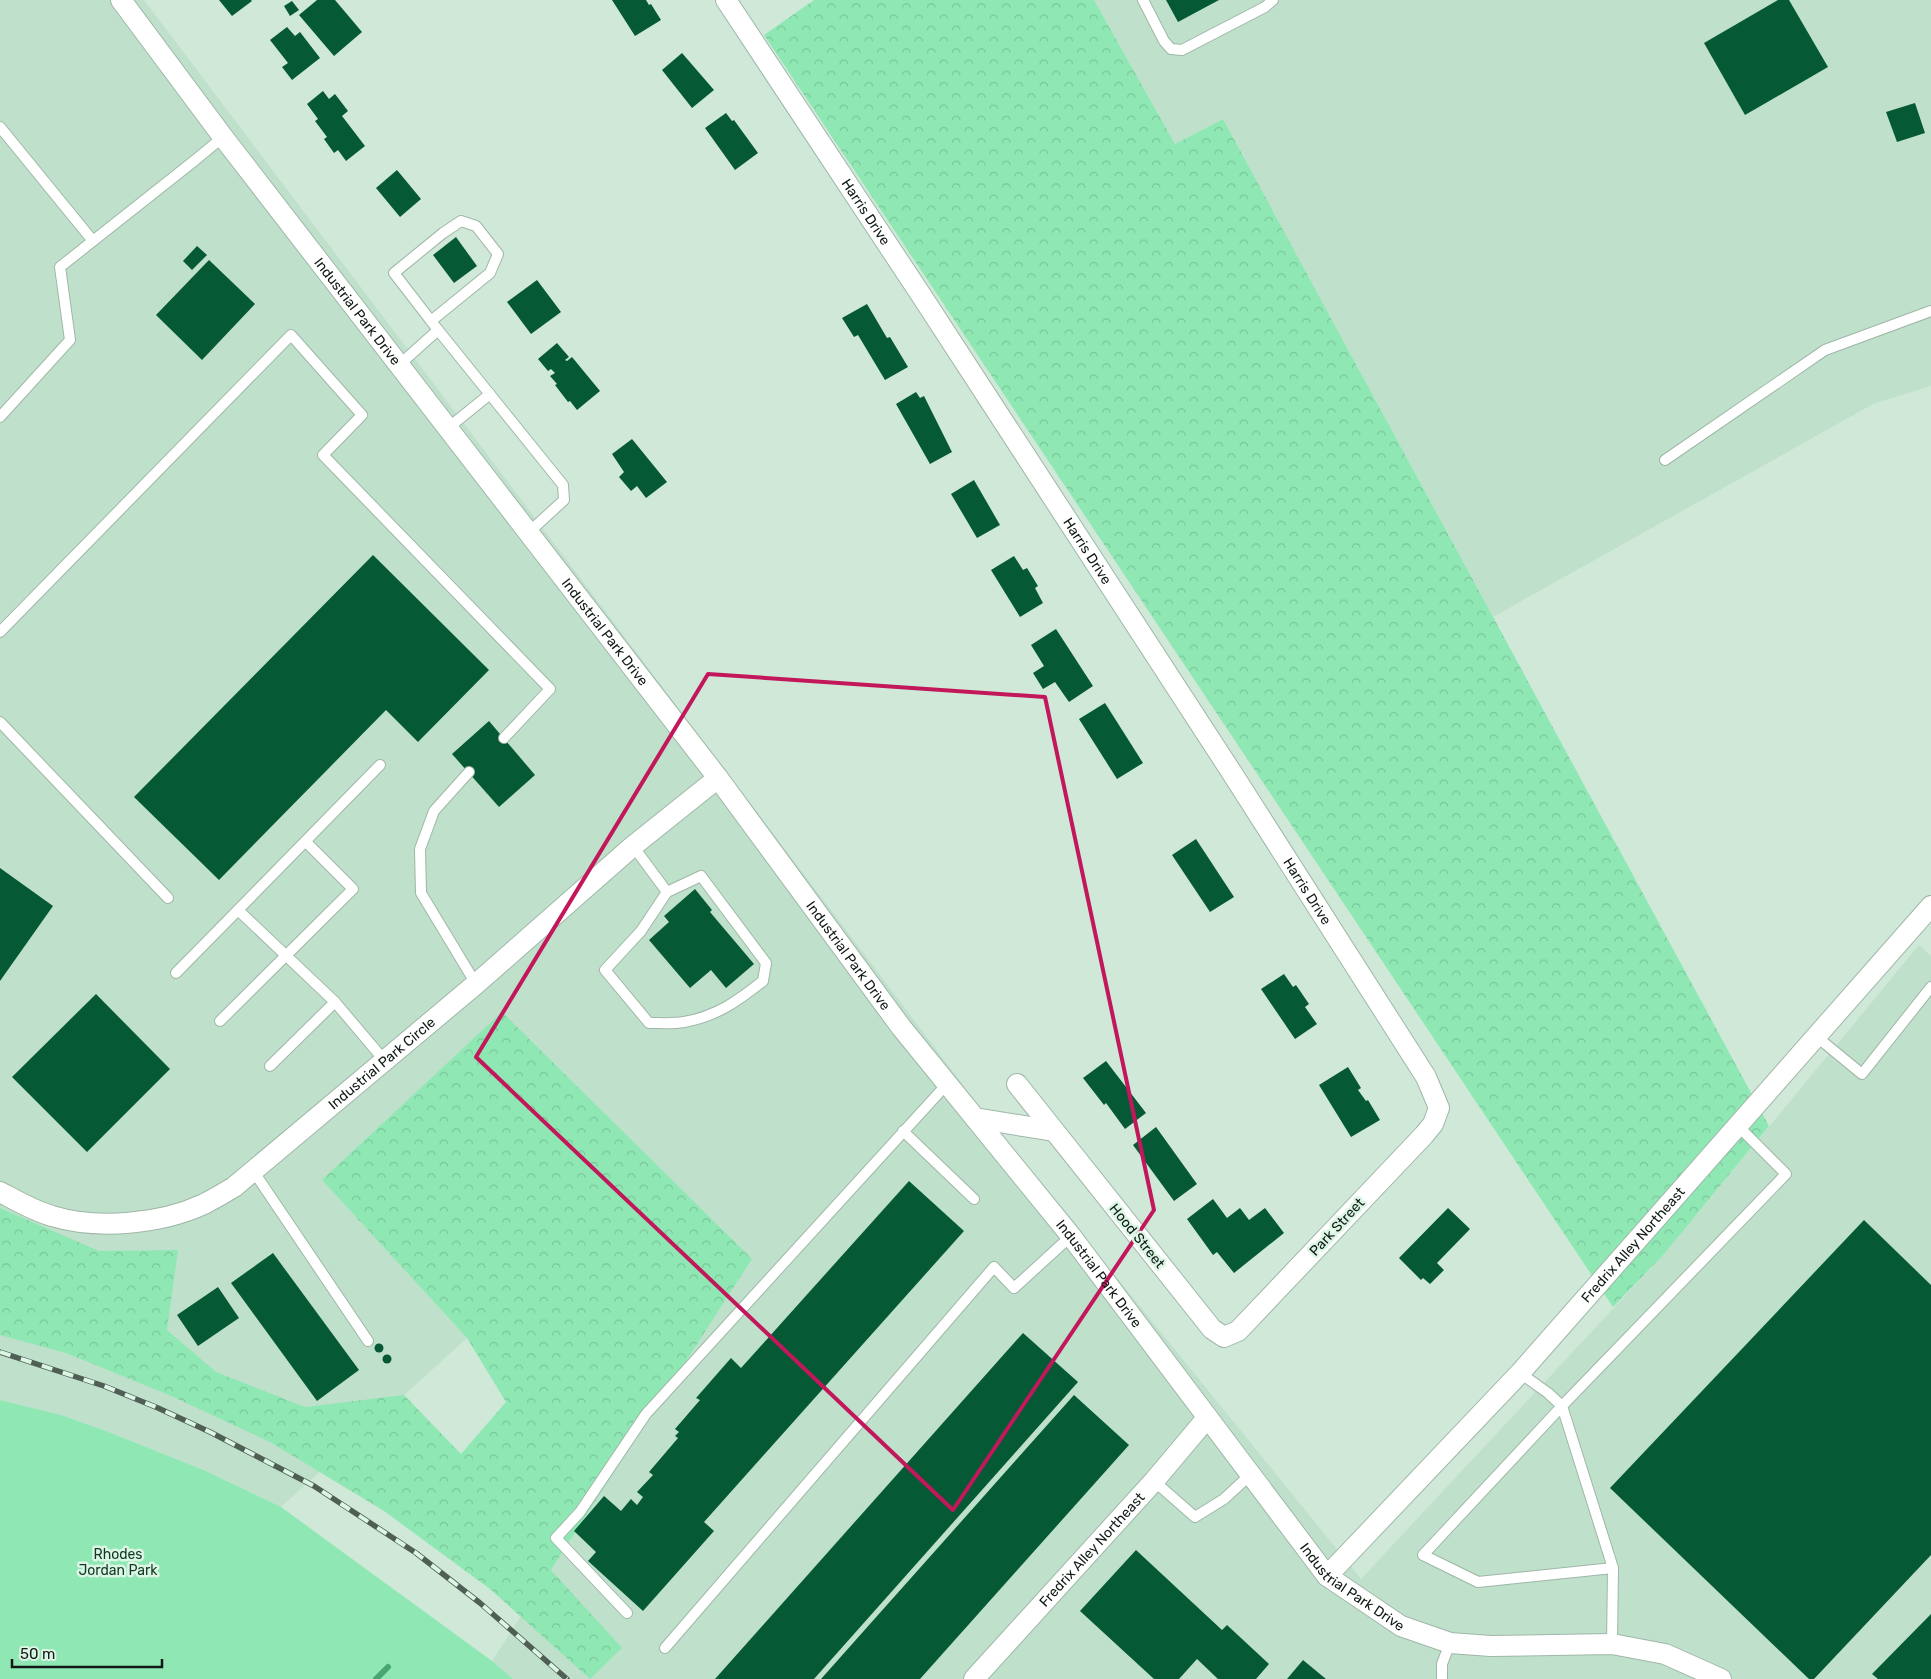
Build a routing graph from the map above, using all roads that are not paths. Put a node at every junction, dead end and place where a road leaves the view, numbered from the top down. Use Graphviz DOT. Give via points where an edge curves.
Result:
graph roads {
  1 [pos="121,0"];
  2 [pos="726,0"];
  3 [pos="1143,0"];
  4 [pos="1273,0"];
  5 [pos="0,127"];
  6 [pos="223,136"];
  7 [pos="94,241"];
  8 [pos="1931,311"];
  9 [pos="435,326"];
  10 [pos="399,365"];
  11 [pos="490,394"];
  12 [pos="0,417"];
  13 [pos="448,428"];
  14 [pos="1665,460"];
  15 [pos="528,532"];
  16 [pos="0,632"];
  17 [pos="0,722"];
  18 [pos="504,738"];
  19 [pos="380,765"];
  20 [pos="469,772"];
  21 [pos="718,778"];
  22 [pos="306,842"];
  23 [pos="633,846"];
  24 [pos="666,892"];
  25 [pos="168,898"];
  26 [pos="1931,906"];
  27 [pos="238,910"];
  28 [pos="286,955"];
  29 [pos="176,973"];
  30 [pos="476,984"];
  31 [pos="1931,987"];
  32 [pos="335,1002"];
  33 [pos="220,1021"];
  34 [pos="1817,1037"];
  35 [pos="384,1060"];
  36 [pos="270,1066"];
  37 [pos="947,1084"];
  38 [pos="1017,1084"];
  39 [pos="1439,1108"];
  40 [pos="975,1118"];
  41 [pos="1737,1126"];
  42 [pos="903,1131"];
  43 [pos="1054,1131"];
  44 [pos="254,1172"];
  45 [pos="0,1192"];
  46 [pos="974,1199"];
  47 [pos="1071,1236"];
  48 [pos="1224,1337"];
  49 [pos="368,1341"];
  50 [pos="1520,1374"];
  51 [pos="1562,1406"];
  52 [pos="1207,1418"];
  53 [pos="1251,1474"];
  54 [pos="1154,1481"];
  55 [pos="1613,1568"];
  56 [pos="1327,1576"];
  57 [pos="627,1612"];
  58 [pos="1450,1643"];
  59 [pos="1612,1644"];
  60 [pos="666,1648"];
  61 [pos="974,1679"];
  62 [pos="1442,1679"];
  63 [pos="1721,1679"];
  1 -- 6 [label="street, Industrial Park Drive"];
  2 -- 39 [label="street, Harris Drive" via="1226,764 1426,1077"];
  3 -- 4 [label="lane" via="1164,41 1171,49 1182,50"];
  5 -- 7 [label="lane"];
  6 -- 7 [label="lane"];
  6 -- 10 [label="street, Industrial Park Drive"];
  7 -- 12 [label="lane" via="60,267 70,340"];
  8 -- 14 [label="lane" via="1824,350"];
  9 -- 9 [label="lane" via="394,273 461,221 476,226 498,254 490,273"];
  9 -- 10 [label="lane"];
  9 -- 11 [label="lane"];
  10 -- 13 [label="street, Industrial Park Drive"];
  11 -- 13 [label="lane"];
  11 -- 15 [label="lane" via="563,485 564,500"];
  13 -- 15 [label="street, Industrial Park Drive"];
  15 -- 21 [label="street, Industrial Park Drive"];
  16 -- 18 [label="lane" via="290,335 362,415 323,455 550,688"];
  17 -- 25 [label="lane"];
  19 -- 22 [label="lane"];
  20 -- 30 [label="lane" via="434,811 420,849 420,893"];
  21 -- 23 [label="street, Industrial Park Circle"];
  21 -- 37 [label="street, Industrial Park Drive" via="901,1027"];
  22 -- 27 [label="lane"];
  22 -- 28 [label="lane" via="353,889"];
  23 -- 24 [label="lane"];
  23 -- 30 [label="street, Industrial Park Circle"];
  24 -- 24 [label="lane" via="701,876 766,963 763,981 736,1003 709,1016 683,1022 649,1023 605,970 641,931"];
  26 -- 34 [label="street, Fredrix Alley Northeast"];
  27 -- 28 [label="lane"];
  27 -- 29 [label="lane"];
  28 -- 32 [label="lane"];
  28 -- 33 [label="lane"];
  30 -- 35 [label="street, Industrial Park Circle"];
  31 -- 34 [label="lane" via="1862,1074"];
  32 -- 35 [label="lane"];
  32 -- 36 [label="lane"];
  34 -- 41 [label="street, Fredrix Alley Northeast"];
  35 -- 44 [label="street, Industrial Park Circle"];
  37 -- 40 [label="street, Industrial Park Drive"];
  37 -- 42 [label="lane"];
  38 -- 43 [label="street, Hood Street"];
  39 -- 48 [label="street, Park Street" via="1433,1124 1424,1135 1238,1331"];
  40 -- 43 [label="street"];
  40 -- 47 [label="street, Industrial Park Drive"];
  41 -- 50 [label="street, Fredrix Alley Northeast"];
  41 -- 51 [label="lane" via="1786,1174"];
  42 -- 46 [label="lane"];
  42 -- 57 [label="lane" via="646,1414 580,1512 556,1538"];
  43 -- 48 [label="street, Hood Street" via="1212,1329"];
  44 -- 45 [label="street, Industrial Park Circle" via="204,1204 177,1214 134,1223 108,1224 53,1217"];
  44 -- 49 [label="lane"];
  47 -- 52 [label="street, Industrial Park Drive"];
  47 -- 60 [label="lane" via="1014,1288 994,1267"];
  50 -- 51 [label="lane"];
  50 -- 56 [label="street, Fredrix Alley Northeast"];
  51 -- 55 [label="lane"];
  51 -- 55 [label="lane" via="1423,1555 1478,1582"];
  52 -- 53 [label="street, Industrial Park Drive"];
  52 -- 54 [label="street, Fredrix Alley Northeast"];
  53 -- 54 [label="lane" via="1224,1499 1195,1517"];
  53 -- 56 [label="street, Industrial Park Drive"];
  54 -- 61 [label="street, Fredrix Alley Northeast"];
  55 -- 59 [label="lane"];
  56 -- 58 [label="street, Industrial Park Drive" via="1401,1626"];
  58 -- 59 [label="street, Industrial Park Drive" via="1491,1646"];
  58 -- 62 [label="lane" via="1442,1664"];
  59 -- 63 [label="street, Industrial Park Drive" via="1666,1654"];
}
